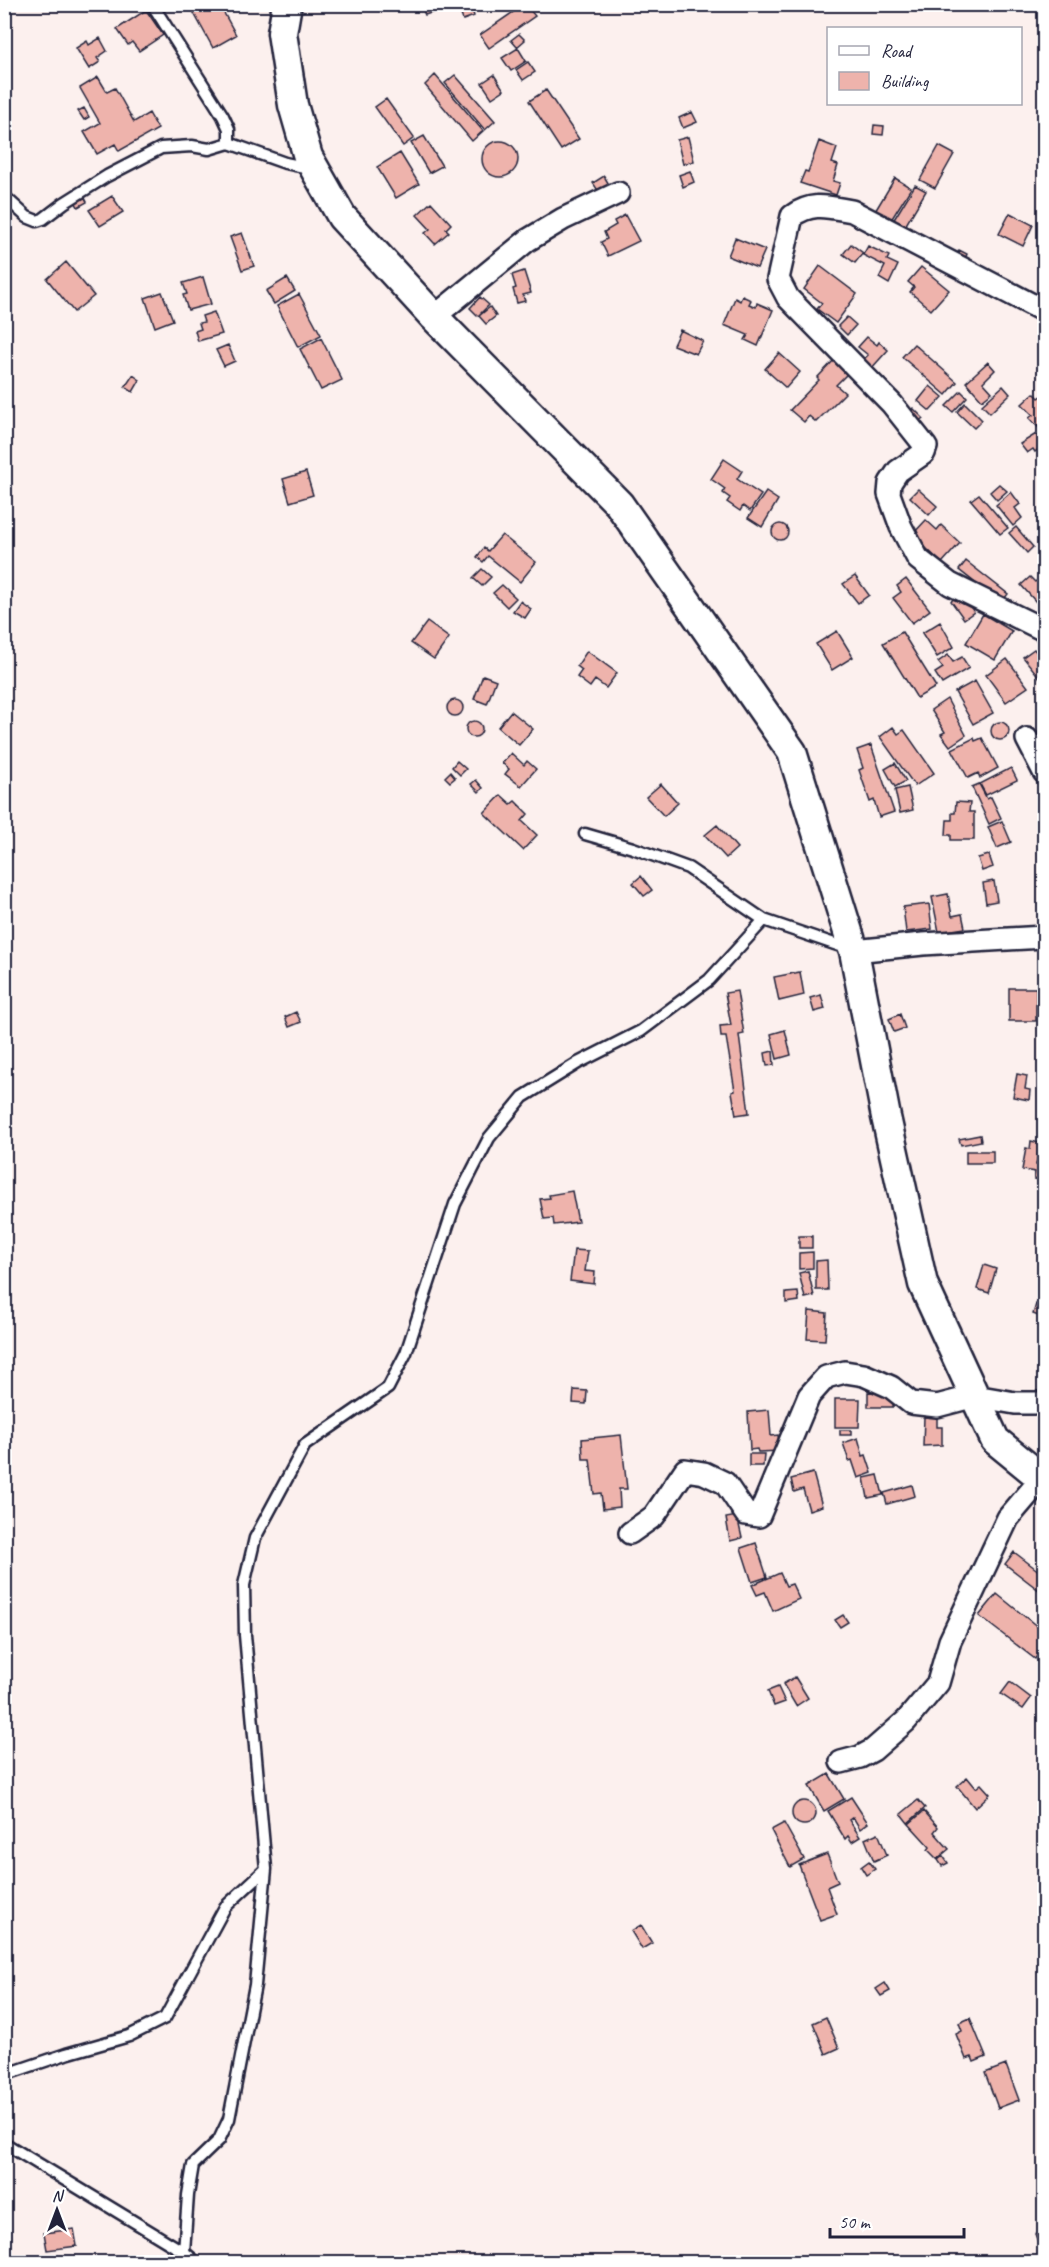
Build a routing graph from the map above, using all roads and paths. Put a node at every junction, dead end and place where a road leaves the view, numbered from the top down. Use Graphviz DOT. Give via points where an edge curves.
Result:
graph roads {
  1 [pos="152,4"];
  2 [pos="287,4"];
  3 [pos="229,143"];
  4 [pos="315,169"];
  5 [pos="618,193"];
  6 [pos="4,196"];
  7 [pos="1044,311"];
  8 [pos="434,317"];
  9 [pos="1044,630"];
  10 [pos="1027,739"];
  11 [pos="1044,772"];
  12 [pos="585,834"];
  13 [pos="764,920"];
  14 [pos="1044,937"];
  15 [pos="854,951"];
  16 [pos="975,1396"];
  17 [pos="1044,1403"];
  18 [pos="1043,1479"];
  19 [pos="630,1533"];
  20 [pos="841,1762"];
  21 [pos="266,1869"];
  22 [pos="4,2075"];
  23 [pos="4,2143"];
  24 [pos="184,2252"];
  25 [pos="196,2262"];
  1 -- 3 [label="lane" via="223,116 229,129"];
  2 -- 4 [label="main road" via="282,33 293,105"];
  3 -- 4 [label="lane"];
  3 -- 6 [label="lane" via="209,149 161,148 107,176 37,221"];
  4 -- 8 [label="main road" via="342,217"];
  5 -- 8 [label="street" via="528,240"];
  7 -- 9 [label="street" via="852,211 818,206 792,216 778,279 788,298 892,405 926,447 924,453 898,471 890,483 889,494 918,559 950,584"];
  8 -- 15 [label="main road" via="619,504 792,752"];
  10 -- 11 [label="street"];
  12 -- 13 [label="lane" via="688,868"];
  13 -- 15 [label="lane"];
  13 -- 21 [label="lane" via="709,980 641,1031 523,1097 489,1138 455,1204 406,1353 388,1388 305,1445 255,1538 244,1585 245,1635"];
  14 -- 15 [label="street"];
  15 -- 16 [label="main road" via="923,1284"];
  16 -- 17 [label="street"];
  16 -- 18 [label="main road" via="995,1440"];
  16 -- 19 [label="street" via="937,1406 912,1403 891,1387 864,1375 845,1371 826,1377 809,1396 759,1516 746,1514 725,1483 704,1473 685,1470 654,1516"];
  18 -- 20 [label="street" via="1008,1518 950,1641 938,1683 906,1721 873,1750"];
  21 -- 22 [label="lane" via="225,1907 165,2018 129,2036"];
  21 -- 24 [label="lane" via="255,1986 229,2119 219,2139 193,2165"];
  23 -- 24 [label="lane"];
  24 -- 25 [label="lane"];
}
